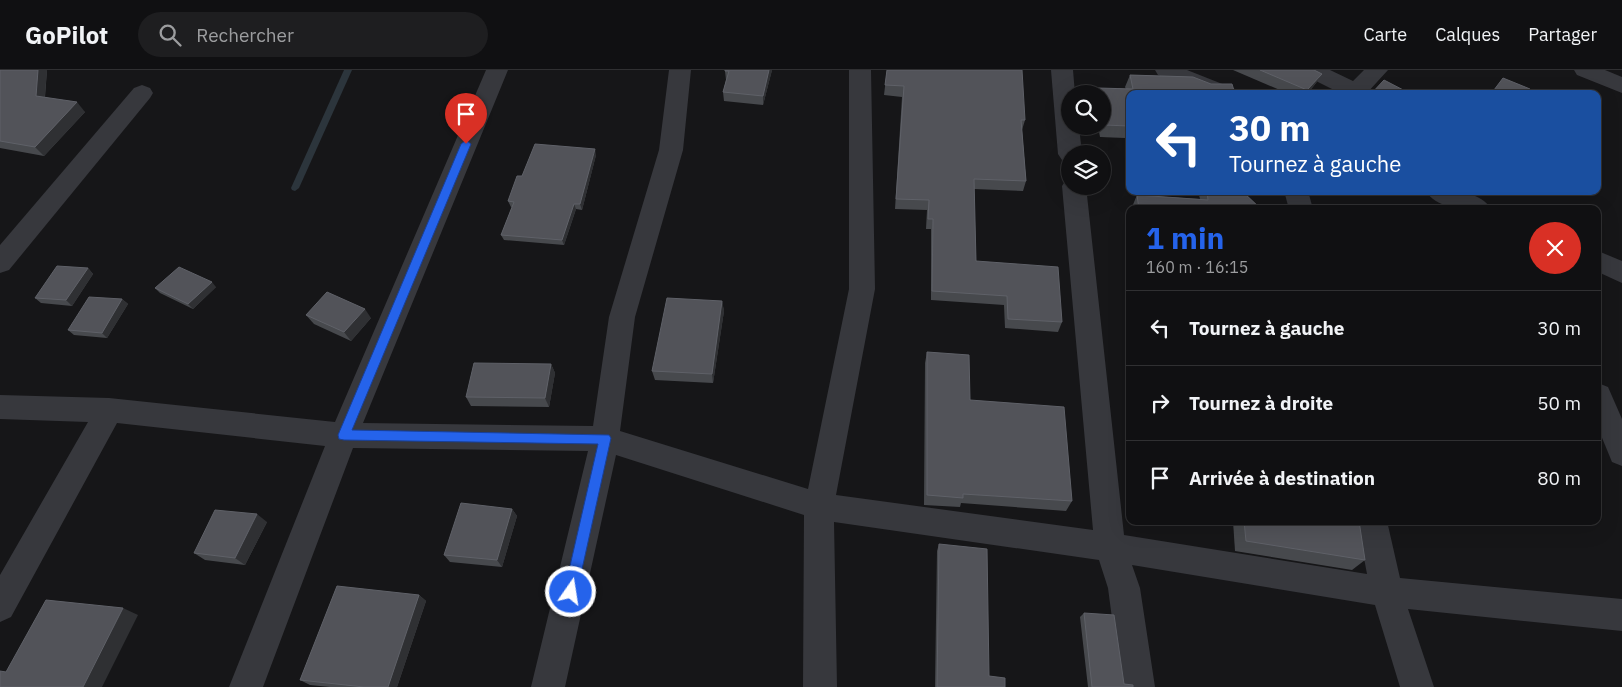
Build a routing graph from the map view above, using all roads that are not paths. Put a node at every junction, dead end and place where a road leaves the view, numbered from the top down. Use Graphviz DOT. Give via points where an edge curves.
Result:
graph roads {
  1 [pos="497,70"];
  2 [pos="680,70"];
  3 [pos="860,70"];
  4 [pos="1062,70"];
  5 [pos="1166,70"];
  6 [pos="1312,70"];
  7 [pos="1377,70"];
  8 [pos="1585,70"];
  9 [pos="1622,86"];
  10 [pos="1217,90"];
  11 [pos="1350,90"];
  12 [pos="1356,90"];
  13 [pos="142,93"];
  14 [pos="1069,145"];
  15 [pos="1075,195"];
  16 [pos="1447,195"];
  17 [pos="1470,205"];
  18 [pos="1601,262"];
  19 [pos="0,263"];
  20 [pos="1622,273"];
  21 [pos="1601,402"];
  22 [pos="0,407"];
  23 [pos="109,410"];
  24 [pos="344,435"];
  25 [pos="605,438"];
  26 [pos="1622,452"];
  27 [pos="819,506"];
  28 [pos="1373,525"];
  29 [pos="1110,547"];
  30 [pos="1387,592"];
  31 [pos="0,606"];
  32 [pos="1622,615"];
  33 [pos="246,687"];
  34 [pos="548,687"];
  35 [pos="820,687"];
  36 [pos="1138,687"];
  37 [pos="1417,687"];
  1 -- 24 [label="street"];
  2 -- 25 [label="street" via="671,150 622,317"];
  3 -- 27 [label="street" via="862,288"];
  4 -- 14 [label="street"];
  5 -- 10 [label="street"];
  6 -- 11 [label="street"];
  7 -- 12 [label="street"];
  8 -- 9 [label="street"];
  13 -- 19 [label="street"];
  15 -- 29 [label="street"];
  16 -- 17 [label="street"];
  18 -- 20 [label="street"];
  21 -- 26 [label="street"];
  22 -- 23 [label="street"];
  23 -- 24 [label="street"];
  23 -- 31 [label="street"];
  24 -- 25 [label="street"];
  24 -- 33 [label="street"];
  25 -- 27 [label="street"];
  25 -- 34 [label="street"];
  27 -- 29 [label="street"];
  27 -- 35 [label="street"];
  28 -- 30 [label="street"];
  29 -- 30 [label="street"];
  29 -- 36 [label="street" via="1124,588"];
  30 -- 32 [label="street"];
  30 -- 37 [label="street"];
}
